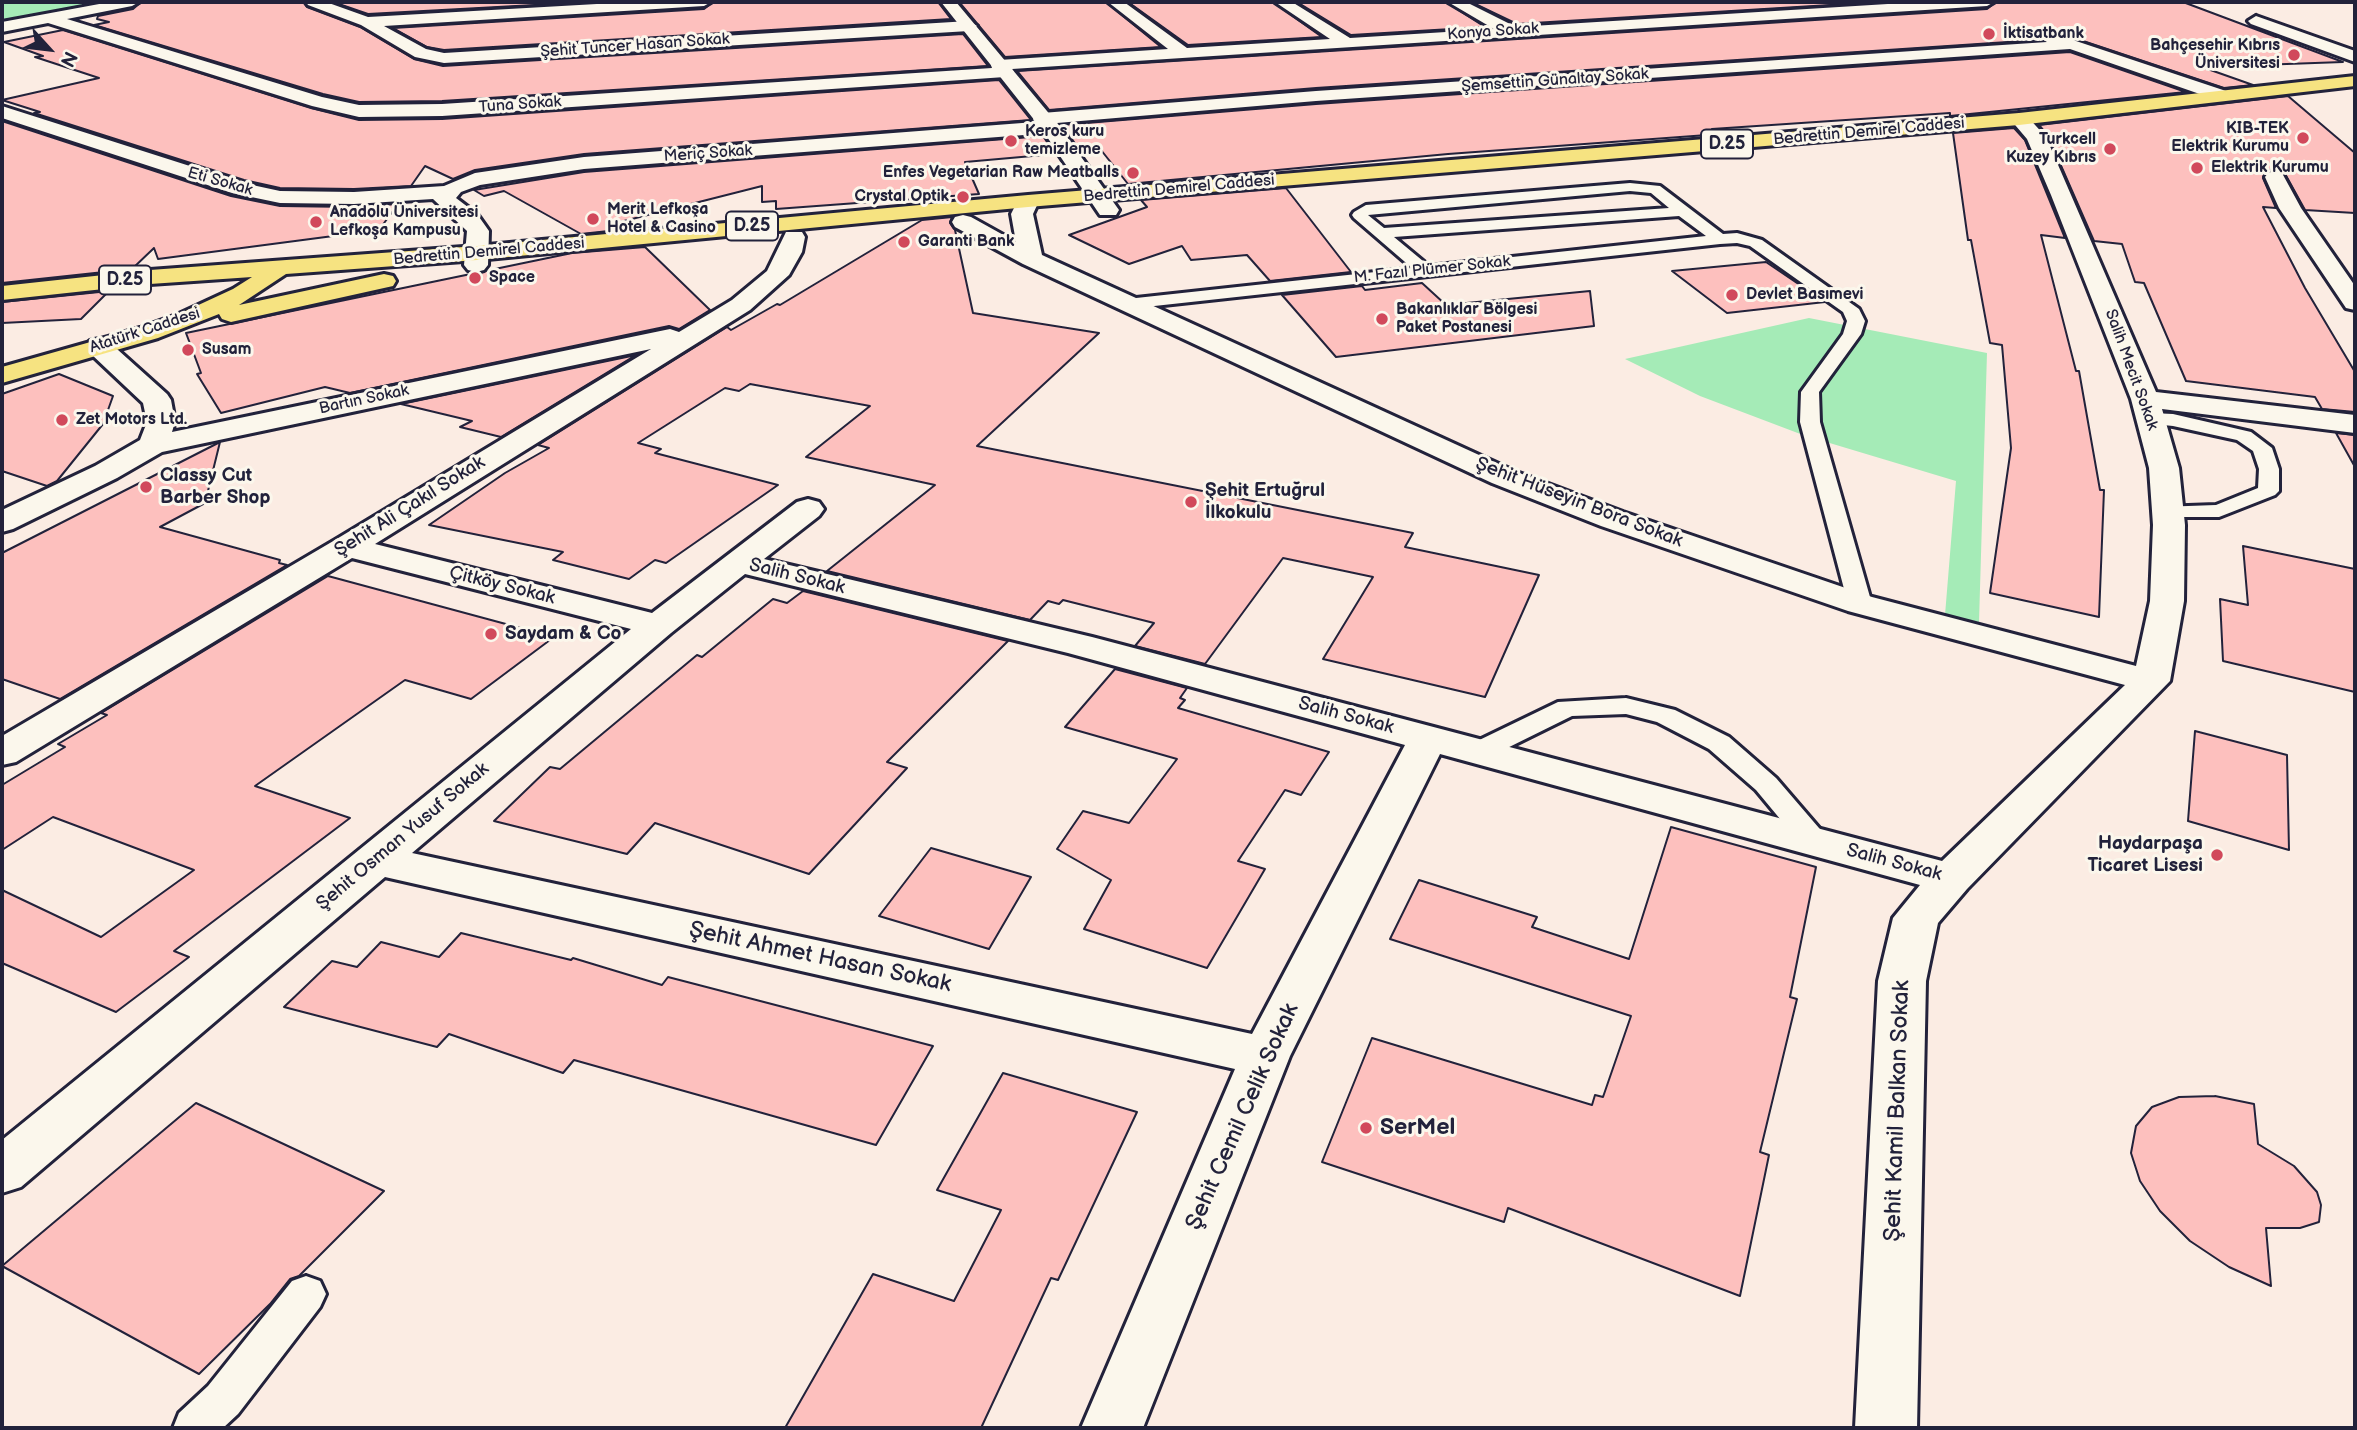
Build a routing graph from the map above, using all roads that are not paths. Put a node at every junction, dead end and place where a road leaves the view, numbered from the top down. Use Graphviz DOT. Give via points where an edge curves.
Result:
graph roads {
  1 [pos="132,2"];
  2 [pos="313,2"];
  3 [pos="704,2"];
  4 [pos="948,2"];
  5 [pos="1115,2"];
  6 [pos="1282,2"];
  7 [pos="1455,2"];
  8 [pos="1761,2"];
  9 [pos="1987,2"];
  10 [pos="1959,4"];
  11 [pos="1625,7"];
  12 [pos="1791,14"];
  13 [pos="48,18"];
  14 [pos="1996,18"];
  15 [pos="2256,21"];
  16 [pos="366,22"];
  17 [pos="1655,22"];
  18 [pos="969,26"];
  19 [pos="2,27"];
  20 [pos="2032,31"];
  21 [pos="1511,32"];
  22 [pos="1346,42"];
  23 [pos="2068,45"];
  24 [pos="1182,52"];
  25 [pos="2355,57"];
  26 [pos="1002,68"];
  27 [pos="2355,81"];
  28 [pos="2355,89"];
  29 [pos="2223,96"];
  30 [pos="2,113"];
  31 [pos="1046,123"];
  32 [pos="2024,123"];
  33 [pos="1081,168"];
  34 [pos="2275,177"];
  35 [pos="447,192"];
  36 [pos="1059,199"];
  37 [pos="1103,203"];
  38 [pos="1025,209"];
  39 [pos="1682,211"];
  40 [pos="963,222"];
  41 [pos="1380,233"];
  42 [pos="793,237"];
  43 [pos="1729,239"];
  44 [pos="477,259"];
  45 [pos="1031,259"];
  46 [pos="437,269"];
  47 [pos="1425,271"];
  48 [pos="256,276"];
  49 [pos="2,293"];
  50 [pos="154,299"];
  51 [pos="1127,303"];
  52 [pos="2355,303"];
  53 [pos="698,331"];
  54 [pos="149,333"];
  55 [pos="100,340"];
  56 [pos="2,361"];
  57 [pos="2,375"];
  58 [pos="2148,409"];
  59 [pos="2355,425"];
  60 [pos="153,445"];
  61 [pos="808,509"];
  62 [pos="2168,512"];
  63 [pos="2,522"];
  64 [pos="347,547"];
  65 [pos="739,563"];
  66 [pos="1860,604"];
  67 [pos="658,625"];
  68 [pos="2151,681"];
  69 [pos="1429,737"];
  70 [pos="1479,751"];
  71 [pos="2,753"];
  72 [pos="1815,842"];
  73 [pos="376,860"];
  74 [pos="1951,878"];
  75 [pos="1265,1056"];
  76 [pos="2,1171"];
  77 [pos="306,1294"];
  78 [pos="194,1428"];
  79 [pos="1112,1428"];
  80 [pos="1886,1428"];
  1 -- 13 [label="street"];
  2 -- 16 [label="street, Şehit Tuncer Hasan Sokak"];
  3 -- 16 [label="street"];
  4 -- 18 [label="street"];
  5 -- 24 [label="street"];
  6 -- 22 [label="street"];
  7 -- 21 [label="street"];
  8 -- 12 [label="street"];
  9 -- 10 [label="street, Konya Sokak"];
  10 -- 12 [label="street, Konya Sokak"];
  10 -- 14 [label="street"];
  11 -- 17 [label="street"];
  12 -- 17 [label="street, Konya Sokak"];
  13 -- 19 [label="street"];
  13 -- 26 [label="street, Tuna Sokak" via="318,102 367,111 455,109"];
  15 -- 25 [label="street"];
  16 -- 18 [label="street, Şehit Tuncer Hasan Sokak" via="421,53 454,58"];
  17 -- 21 [label="street, Konya Sokak"];
  18 -- 26 [label="street"];
  20 -- 23 [label="street"];
  21 -- 22 [label="street, Konya Sokak"];
  22 -- 24 [label="street, Konya Sokak"];
  23 -- 29 [label="street"];
  23 -- 31 [label="street, Şemsettin Günaltay Sokak" via="1316,96"];
  24 -- 26 [label="street, Konya Sokak"];
  26 -- 31 [label="street"];
  27 -- 29 [label="main road, Bedrettin Demirel Caddesi / D.25"];
  28 -- 32 [label="main road, Bedrettin Demirel Caddesi / D.25"];
  29 -- 32 [label="main road, Bedrettin Demirel Caddesi / D.25"];
  30 -- 35 [label="street, Eti Sokak" via="271,195 303,199"];
  31 -- 33 [label="street"];
  31 -- 35 [label="street, Meriç Sokak" via="551,167 475,179"];
  32 -- 37 [label="main road, Bedrettin Demirel Caddesi / D.25"];
  32 -- 58 [label="street, Salih Mecit Sokak" via="2062,195"];
  33 -- 36 [label="street" via="1077,187"];
  33 -- 37 [label="street"];
  34 -- 52 [label="street" via="2290,208"];
  35 -- 44 [label="street" via="446,202 478,232"];
  36 -- 37 [label="main road, Bedrettin Demirel Caddesi / D.25"];
  36 -- 38 [label="main road, Bedrettin Demirel Caddesi / D.25"];
  37 -- 38 [label="main road, Bedrettin Demirel Caddesi / D.25"];
  38 -- 40 [label="main road, Bedrettin Demirel Caddesi / D.25"];
  38 -- 44 [label="main road, Bedrettin Demirel Caddesi / D.25"];
  38 -- 45 [label="street"];
  39 -- 41 [label="lane"];
  39 -- 41 [label="lane" via="1655,189 1630,187 1366,209 1359,215"];
  39 -- 43 [label="lane"];
  40 -- 42 [label="main road, Bedrettin Demirel Caddesi / D.25"];
  40 -- 45 [label="street, Şehit Hüseyin Bora Sokak"];
  41 -- 47 [label="lane"];
  42 -- 44 [label="main road, Bedrettin Demirel Caddesi / D.25"];
  42 -- 53 [label="street, Şehit Ali Çakıl Sokak" via="786,262 764,288"];
  43 -- 47 [label="lane, M. Fazıl Plümer Sokak"];
  43 -- 66 [label="lane" via="1756,243 1840,301 1856,321 1852,334 1810,392 1810,422"];
  44 -- 46 [label="main road, Bedrettin Demirel Caddesi / D.25"];
  44 -- 48 [label="main road, Bedrettin Demirel Caddesi / D.25"];
  45 -- 51 [label="street, Şehit Hüseyin Bora Sokak"];
  46 -- 48 [label="main road, Bedrettin Demirel Caddesi / D.25"];
  46 -- 54 [label="main road"];
  47 -- 51 [label="lane, M. Fazıl Plümer Sokak"];
  48 -- 49 [label="main road, Bedrettin Demirel Caddesi / D.25" via="150,277"];
  48 -- 50 [label="main road, Bedrettin Demirel Caddesi / D.25"];
  48 -- 54 [label="main road, Atatürk Caddesi" via="214,307"];
  48 -- 55 [label="main road, Atatürk Caddesi"];
  49 -- 50 [label="main road, Bedrettin Demirel Caddesi / D.25"];
  50 -- 55 [label="main road" via="135,319"];
  51 -- 66 [label="street, Şehit Hüseyin Bora Sokak" via="1503,477"];
  53 -- 60 [label="street, Bartın Sokak"];
  53 -- 64 [label="street, Şehit Ali Çakıl Sokak"];
  54 -- 55 [label="main road, Atatürk Caddesi"];
  55 -- 56 [label="main road, Atatürk Caddesi"];
  55 -- 57 [label="main road, Atatürk Caddesi"];
  55 -- 60 [label="street" via="157,400 161,422"];
  58 -- 59 [label="street"];
  58 -- 62 [label="street, Salih Mecit Sokak" via="2164,468"];
  58 -- 62 [label="lane" via="2173,420 2244,436 2262,447 2269,470 2268,491 2219,511"];
  60 -- 63 [label="street, Bartın Sokak"];
  61 -- 65 [label="street, Şehit Osman Yusuf Sokak"];
  62 -- 68 [label="street, Salih Mecit Sokak" via="2167,601"];
  64 -- 67 [label="street, Çitköy Sokak"];
  64 -- 71 [label="street, Şehit Ali Çakıl Sokak"];
  65 -- 67 [label="street, Şehit Osman Yusuf Sokak"];
  65 -- 69 [label="street, Salih Sokak" via="1079,645"];
  66 -- 68 [label="street, Şehit Hüseyin Bora Sokak"];
  67 -- 73 [label="street, Şehit Osman Yusuf Sokak"];
  68 -- 74 [label="street, Şehit Kamil Balkan Sokak"];
  69 -- 70 [label="street, Salih Sokak"];
  69 -- 75 [label="street, Şehit Cemil Celik Sokak"];
  70 -- 72 [label="street, Salih Sokak"];
  70 -- 72 [label="lane" via="1567,708 1626,706 1666,716 1719,743 1766,784"];
  72 -- 74 [label="street, Salih Sokak"];
  73 -- 75 [label="street, Şehit Ahmet Hasan Sokak"];
  73 -- 76 [label="street, Şehit Osman Yusuf Sokak"];
  74 -- 80 [label="street, Şehit Kamil Balkan Sokak" via="1916,918 1902,981"];
  75 -- 79 [label="street, Şehit Cemil Celik Sokak"];
  77 -- 78 [label="lane" via="223,1400"];
}
